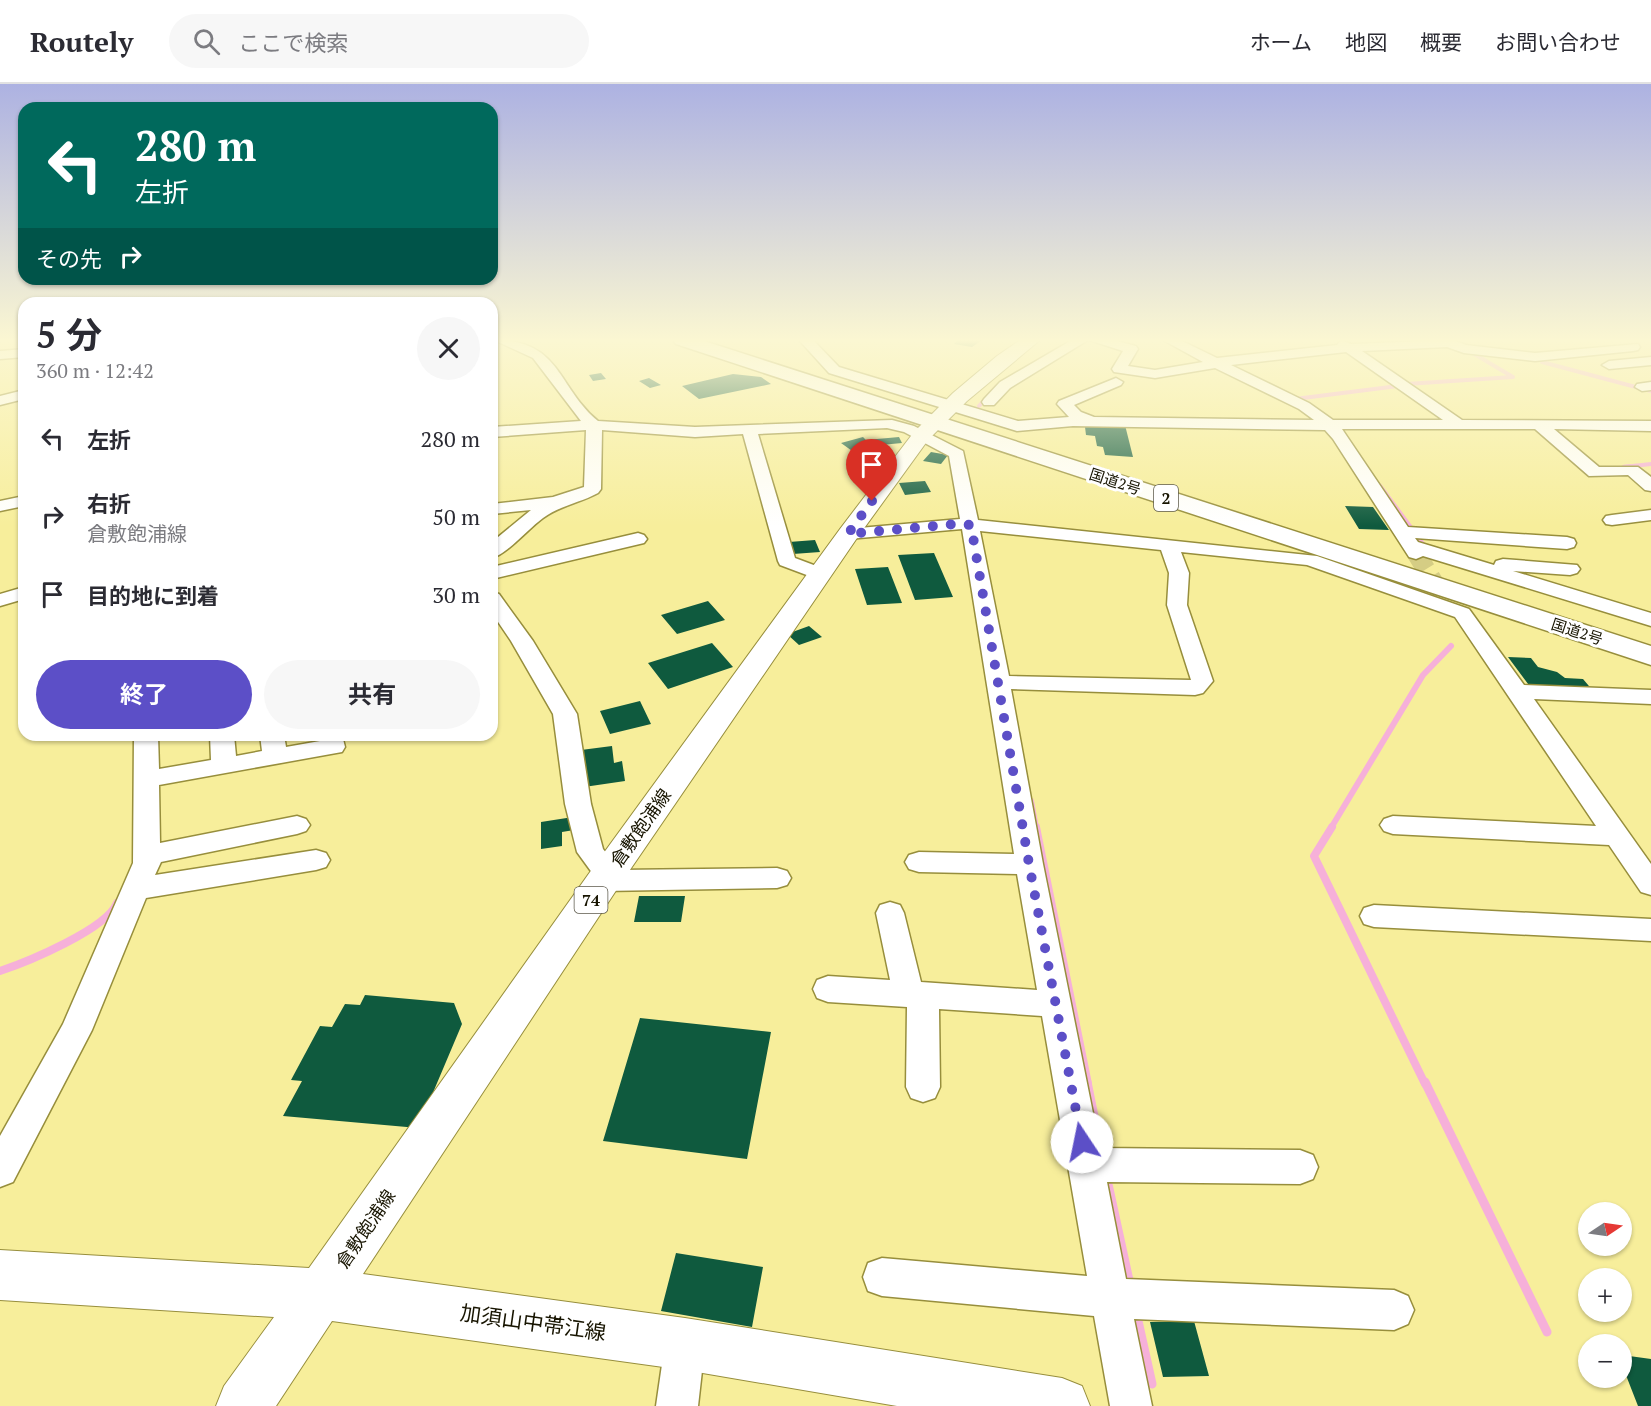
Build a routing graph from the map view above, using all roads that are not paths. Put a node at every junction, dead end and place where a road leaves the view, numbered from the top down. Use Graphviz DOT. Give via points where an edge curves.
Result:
graph roads {
  1 [pos="575,402"];
  2 [pos="882,402"];
  3 [pos="889,402"];
  4 [pos="901,402"];
  5 [pos="957,402"];
  6 [pos="1069,402"];
  7 [pos="1295,402"];
  8 [pos="1426,402"];
  9 [pos="938,419"];
  10 [pos="1091,422"];
  11 [pos="1457,423"];
  12 [pos="1328,424"];
  13 [pos="1539,424"];
  14 [pos="594,425"];
  15 [pos="1651,426"];
  16 [pos="749,429"];
  17 [pos="498,432"];
  18 [pos="1651,486"];
  19 [pos="18,502"];
  20 [pos="557,502"];
  21 [pos="0,506"];
  22 [pos="498,508"];
  23 [pos="1651,515"];
  24 [pos="1612,520"];
  25 [pos="976,526"];
  26 [pos="848,534"];
  27 [pos="638,539"];
  28 [pos="1417,543"];
  29 [pos="1567,543"];
  30 [pos="498,546"];
  31 [pos="1169,546"];
  32 [pos="1467,564"];
  33 [pos="1570,569"];
  34 [pos="498,572"];
  35 [pos="820,574"];
  36 [pos="18,595"];
  37 [pos="0,600"];
  38 [pos="498,607"];
  39 [pos="1651,620"];
  40 [pos="1651,639"];
  41 [pos="1651,656"];
  42 [pos="1005,682"];
  43 [pos="1517,692"];
  44 [pos="1651,697"];
  45 [pos="146,741"];
  46 [pos="222,741"];
  47 [pos="332,741"];
  48 [pos="274,746"];
  49 [pos="224,765"];
  50 [pos="146,779"];
  51 [pos="297,825"];
  52 [pos="1393,825"];
  53 [pos="1617,836"];
  54 [pos="147,855"];
  55 [pos="316,860"];
  56 [pos="919,862"];
  57 [pos="1029,864"];
  58 [pos="606,878"];
  59 [pos="777,878"];
  60 [pos="1651,885"];
  61 [pos="136,889"];
  62 [pos="890,913"];
  63 [pos="1374,916"];
  64 [pos="1651,930"];
  65 [pos="828,989"];
  66 [pos="915,995"];
  67 [pos="1055,1004"];
  68 [pos="923,1087"];
  69 [pos="1086,1166"];
  70 [pos="1300,1167"];
  71 [pos="0,1170"];
  72 [pos="0,1275"];
  73 [pos="882,1277"];
  74 [pos="321,1294"];
  75 [pos="1127,1299"];
  76 [pos="1394,1310"];
  77 [pos="685,1344"];
  78 [pos="244,1406"];
  79 [pos="676,1406"];
  80 [pos="1062,1406"];
  81 [pos="1131,1406"];
  1 -- 14 [label="street"];
  2 -- 9 [label="highway, 国道2号 / 2"];
  3 -- 9 [label="highway, 国道2号 / 2"];
  4 -- 9 [label="street"];
  5 -- 9 [label="main road, 倉敷飽浦線 / 74"];
  6 -- 10 [label="street" via="1064,404"];
  7 -- 12 [label="street"];
  8 -- 11 [label="street"];
  9 -- 10 [label="street" via="1017,426"];
  9 -- 16 [label="street"];
  9 -- 25 [label="street" via="957,454"];
  9 -- 26 [label="main road, 倉敷飽浦線 / 74"];
  9 -- 40 [label="highway, 国道2号 / 2"];
  9 -- 41 [label="highway, 国道2号 / 2"];
  10 -- 12 [label="street"];
  11 -- 12 [label="street"];
  11 -- 13 [label="street"];
  12 -- 28 [label="street"];
  13 -- 15 [label="street"];
  13 -- 18 [label="street" via="1595,472 1625,469"];
  14 -- 16 [label="street" via="695,432"];
  14 -- 17 [label="street"];
  14 -- 20 [label="street" via="592,489 582,496"];
  16 -- 35 [label="street" via="787,561"];
  19 -- 21 [label="street"];
  20 -- 22 [label="street"];
  20 -- 30 [label="street"];
  23 -- 24 [label="street"];
  25 -- 26 [label="street" via="956,524"];
  25 -- 31 [label="street"];
  25 -- 42 [label="street"];
  26 -- 35 [label="main road, 倉敷飽浦線 / 74"];
  27 -- 34 [label="street"];
  28 -- 29 [label="street"];
  28 -- 32 [label="street"];
  31 -- 42 [label="street" via="1179,573 1177,605 1202,681 1195,688"];
  31 -- 43 [label="street" via="1310,560 1448,604 1462,613"];
  32 -- 33 [label="street"];
  32 -- 39 [label="street"];
  35 -- 58 [label="main road, 倉敷飽浦線 / 74"];
  36 -- 37 [label="street"];
  38 -- 58 [label="street" via="565,714 578,804 590,852"];
  42 -- 57 [label="street"];
  43 -- 44 [label="street"];
  43 -- 53 [label="street"];
  45 -- 50 [label="street"];
  46 -- 49 [label="street"];
  47 -- 48 [label="street" via="333,747"];
  48 -- 49 [label="street"];
  49 -- 50 [label="street"];
  50 -- 54 [label="street"];
  51 -- 54 [label="street"];
  52 -- 53 [label="street"];
  53 -- 60 [label="street"];
  54 -- 61 [label="street"];
  55 -- 61 [label="street"];
  56 -- 57 [label="street"];
  57 -- 67 [label="street"];
  58 -- 59 [label="street"];
  58 -- 74 [label="main road, 倉敷飽浦線 / 74"];
  61 -- 71 [label="street" via="76,1030"];
  62 -- 66 [label="street"];
  63 -- 64 [label="street"];
  65 -- 66 [label="street"];
  66 -- 67 [label="street"];
  66 -- 68 [label="street"];
  67 -- 69 [label="street"];
  69 -- 70 [label="street"];
  69 -- 75 [label="street"];
  72 -- 74 [label="main road, 加須山中帯江線"];
  73 -- 75 [label="street"];
  74 -- 77 [label="main road, 加須山中帯江線"];
  74 -- 78 [label="main road, 倉敷飽浦線 / 74"];
  75 -- 76 [label="street"];
  75 -- 81 [label="street"];
  77 -- 79 [label="street"];
  77 -- 80 [label="main road, 加須山中帯江線"];
}
